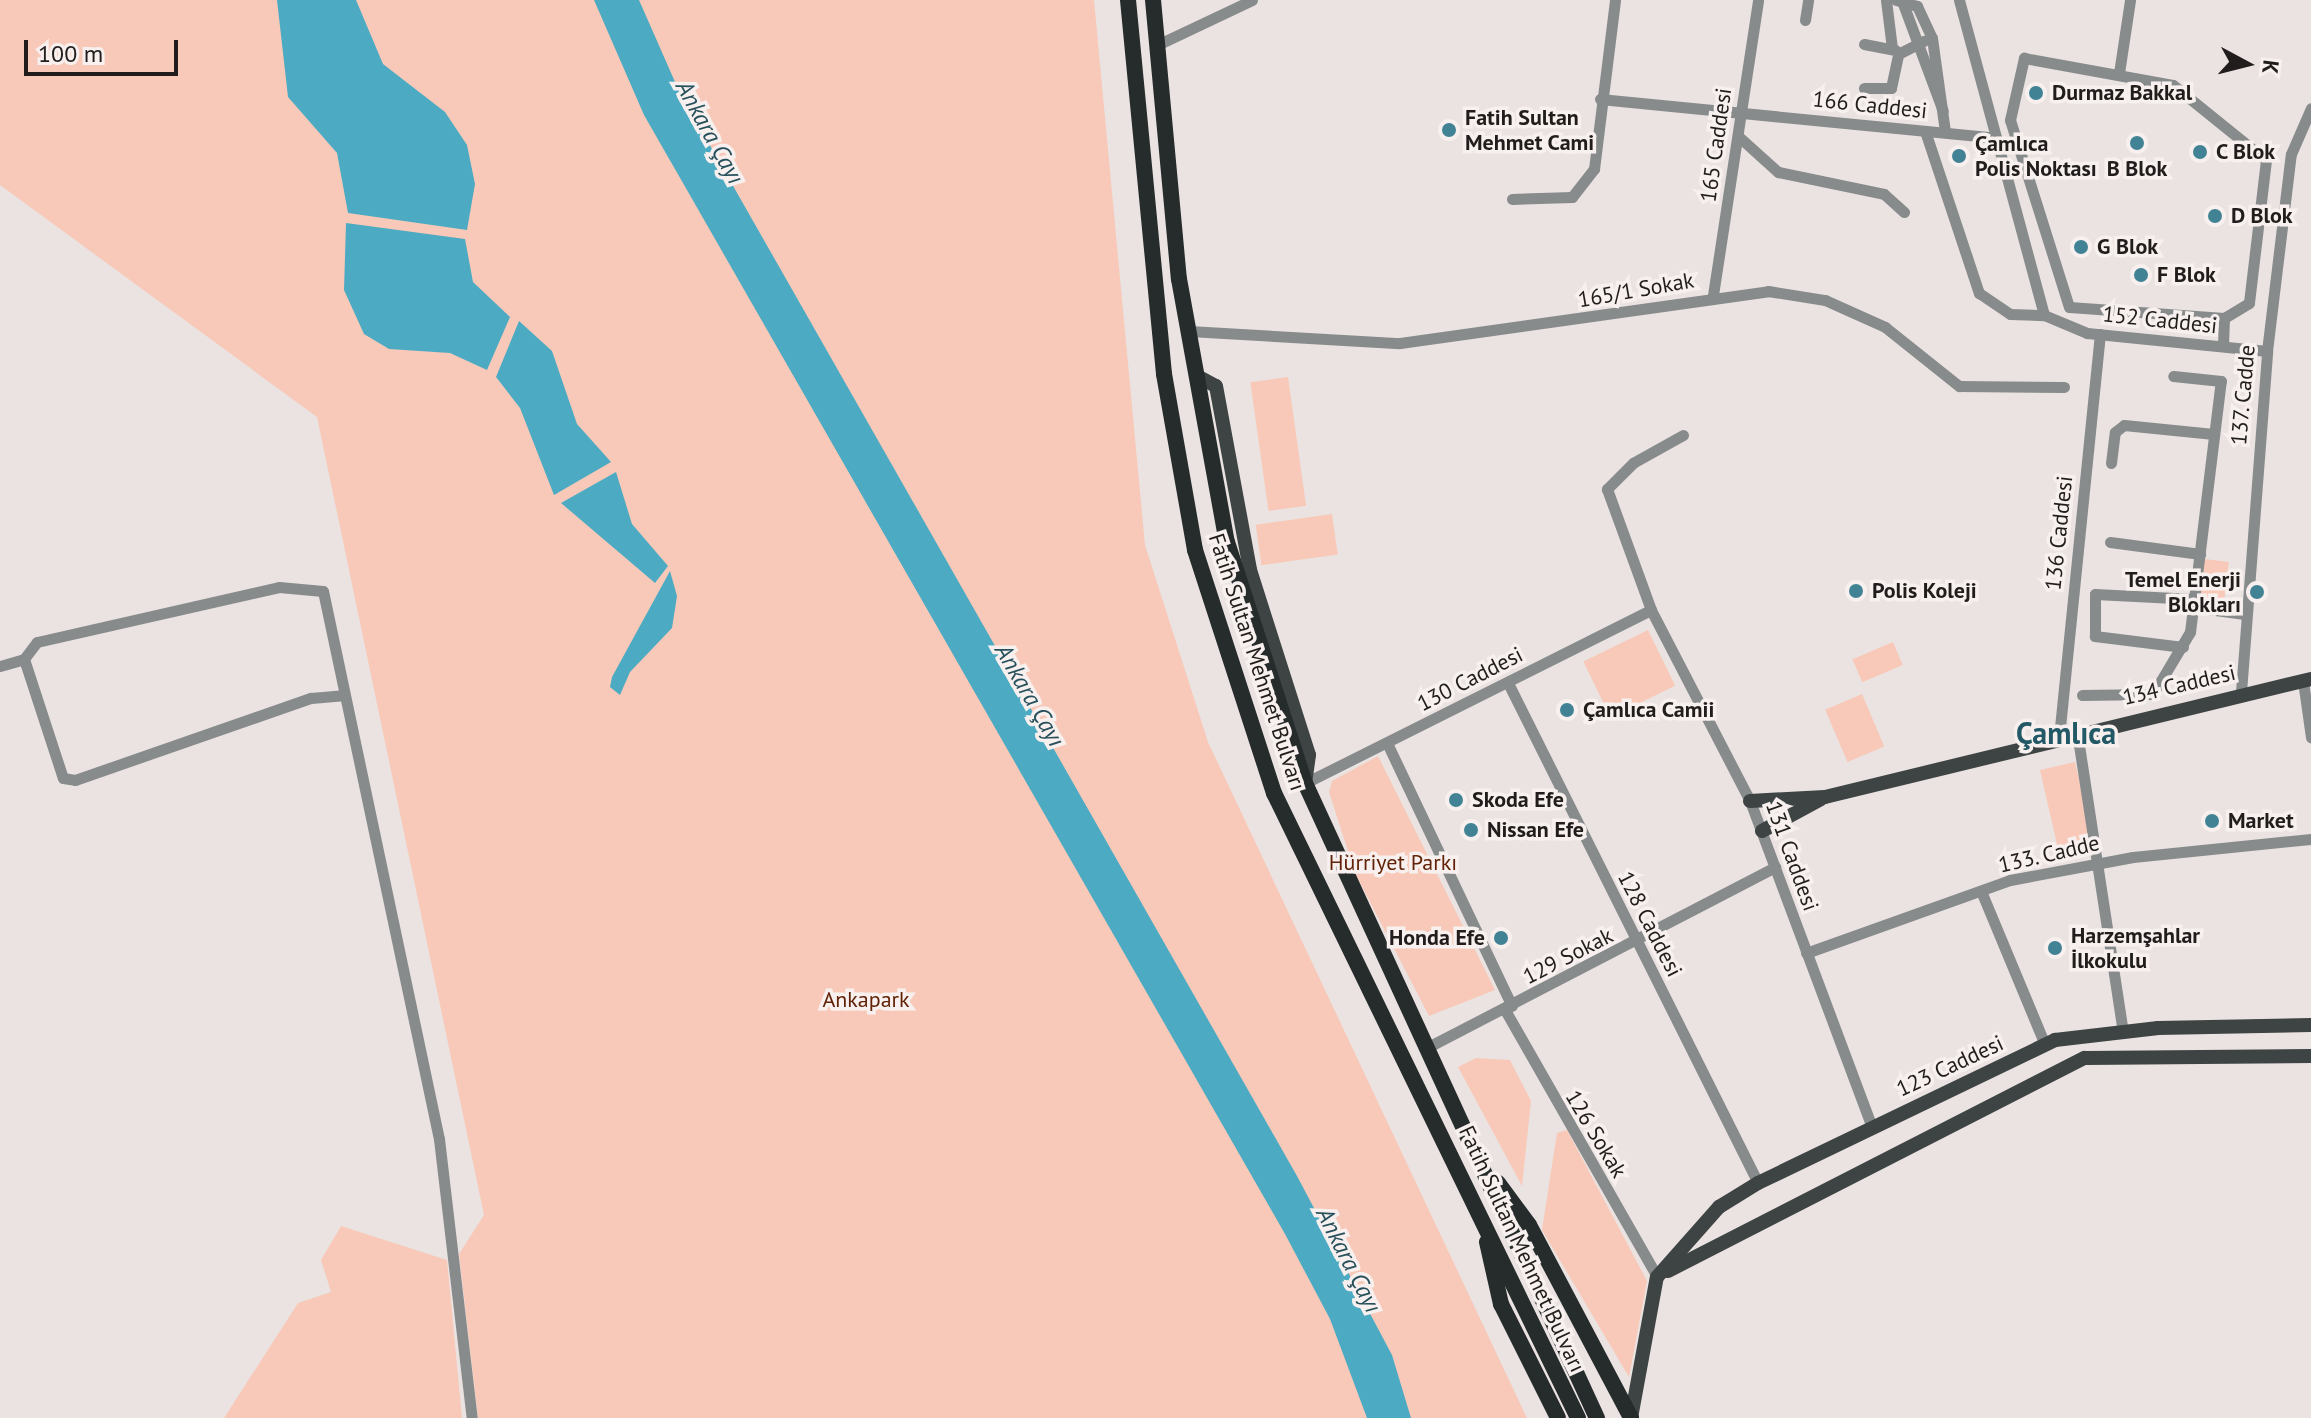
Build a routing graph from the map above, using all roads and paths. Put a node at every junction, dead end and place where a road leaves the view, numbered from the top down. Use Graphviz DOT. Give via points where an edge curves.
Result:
graph roads {
  1 [pos="1128,0"];
  2 [pos="1153,0"];
  3 [pos="1252,0"];
  4 [pos="1615,0"];
  5 [pos="1758,0"];
  6 [pos="1808,0"];
  7 [pos="1886,0"];
  8 [pos="1899,0"];
  9 [pos="1959,0"];
  10 [pos="2130,0"];
  11 [pos="1805,20"];
  12 [pos="1926,40"];
  13 [pos="1864,44"];
  14 [pos="1157,45"];
  15 [pos="1895,51"];
  16 [pos="2119,73"];
  17 [pos="1864,88"];
  18 [pos="1600,99"];
  19 [pos="2311,108"];
  20 [pos="1741,113"];
  21 [pos="1925,131"];
  22 [pos="1945,132"];
  23 [pos="1738,136"];
  24 [pos="1996,138"];
  25 [pos="1512,199"];
  26 [pos="1904,212"];
  27 [pos="1713,295"];
  28 [pos="2044,315"];
  29 [pos="2224,318"];
  30 [pos="1189,331"];
  31 [pos="2100,334"];
  32 [pos="2223,346"];
  33 [pos="2267,351"];
  34 [pos="2173,376"];
  35 [pos="2064,387"];
  36 [pos="2214,434"];
  37 [pos="1683,435"];
  38 [pos="2111,463"];
  39 [pos="2110,542"];
  40 [pos="2200,554"];
  41 [pos="2194,603"];
  42 [pos="1651,610"];
  43 [pos="2245,614"];
  44 [pos="2183,647"];
  45 [pos="24,659"];
  46 [pos="0,666"];
  47 [pos="2307,680"];
  48 [pos="1508,683"];
  49 [pos="2241,692"];
  50 [pos="343,695"];
  51 [pos="2082,695"];
  52 [pos="2077,732"];
  53 [pos="2059,737"];
  54 [pos="2311,737"];
  55 [pos="1387,743"];
  56 [pos="1305,783"];
  57 [pos="1825,797"];
  58 [pos="1750,801"];
  59 [pos="1762,831"];
  60 [pos="2311,839"];
  61 [pos="2098,863"];
  62 [pos="1775,867"];
  63 [pos="1981,891"];
  64 [pos="1636,943"];
  65 [pos="1806,953"];
  66 [pos="1509,1008"];
  67 [pos="2311,1025"];
  68 [pos="2123,1032"];
  69 [pos="2045,1045"];
  70 [pos="1430,1046"];
  71 [pos="2311,1056"];
  72 [pos="1872,1127"];
  73 [pos="1481,1160"];
  74 [pos="1758,1183"];
  75 [pos="1480,1209"];
  76 [pos="1657,1277"];
  77 [pos="472,1418"];
  78 [pos="1558,1418"];
  79 [pos="1578,1418"];
  80 [pos="1597,1418"];
  81 [pos="1631,1418"];
  1 -- 75 [label="highway, Fatih Sultan Mehmet Bulvarı" via="1164,374 1195,550 1274,793"];
  2 -- 14 [label="highway, Fatih Sultan Mehmet Bulvarı"];
  3 -- 14 [label="street"];
  4 -- 18 [label="street"];
  5 -- 20 [label="street, 165 Caddesi"];
  6 -- 11 [label="street"];
  7 -- 15 [label="street"];
  8 -- 12 [label="street" via="1921,10"];
  9 -- 24 [label="street"];
  10 -- 16 [label="street"];
  12 -- 15 [label="street"];
  12 -- 22 [label="street"];
  13 -- 15 [label="street"];
  14 -- 30 [label="highway, Fatih Sultan Mehmet Bulvarı"];
  15 -- 17 [label="street" via="1891,88"];
  16 -- 29 [label="street" via="2173,85 2266,160 2249,303"];
  16 -- 29 [label="street" via="2024,58 2010,120 2069,307"];
  18 -- 20 [label="street, 166 Caddesi"];
  18 -- 25 [label="street" via="1594,169 1572,197"];
  19 -- 33 [label="street, 137. Cadde" via="2291,154"];
  20 -- 21 [label="street, 166 Caddesi"];
  20 -- 23 [label="street, 165 Caddesi"];
  21 -- 22 [label="street, 166 Caddesi"];
  21 -- 28 [label="street, 152 Caddesi" via="1979,293 2010,314"];
  22 -- 24 [label="street, 166 Caddesi"];
  23 -- 26 [label="street" via="1778,172 1884,194"];
  23 -- 27 [label="street, 165 Caddesi"];
  24 -- 28 [label="street"];
  27 -- 30 [label="street, 165/1 Sokak" via="1518,331 1400,343"];
  27 -- 35 [label="street, 165/1 Sokak" via="1768,291 1825,300 1885,327 1959,386"];
  28 -- 31 [label="street, 152 Caddesi"];
  29 -- 32 [label="street"];
  30 -- 56 [label="highway, Fatih Sultan Mehmet Bulvarı" via="1227,542"];
  31 -- 32 [label="street, 152 Caddesi"];
  31 -- 53 [label="street, 136 Caddesi"];
  32 -- 33 [label="street, 152 Caddesi"];
  33 -- 43 [label="street, 137. Cadde"];
  34 -- 36 [label="street" via="2221,381"];
  36 -- 38 [label="street" via="2121,426"];
  36 -- 40 [label="street"];
  37 -- 42 [label="street, 131 Caddesi" via="1633,463 1607,489"];
  39 -- 40 [label="street"];
  40 -- 41 [label="street"];
  41 -- 43 [label="street"];
  41 -- 44 [label="street"];
  41 -- 44 [label="street" via="2095,594 2095,636"];
  42 -- 48 [label="street, 130 Caddesi"];
  42 -- 58 [label="street, 131 Caddesi"];
  43 -- 49 [label="street, 137. Cadde"];
  44 -- 51 [label="street" via="2153,694"];
  45 -- 46 [label="street"];
  45 -- 50 [label="street" via="63,778 75,780 311,698"];
  45 -- 50 [label="street" via="37,642 67,635 279,587 323,591"];
  47 -- 49 [label="main road, 134 Caddesi"];
  47 -- 54 [label="street"];
  48 -- 55 [label="street, 130 Caddesi"];
  48 -- 64 [label="street, 128 Caddesi"];
  49 -- 52 [label="main road, 134 Caddesi"];
  50 -- 77 [label="street" via="439,1139"];
  52 -- 53 [label="main road, 134 Caddesi"];
  52 -- 61 [label="street"];
  53 -- 57 [label="main road, 134 Caddesi"];
  55 -- 56 [label="street, 130 Caddesi"];
  55 -- 66 [label="street, 126 Sokak"];
  56 -- 70 [label="highway, Fatih Sultan Mehmet Bulvarı"];
  57 -- 58 [label="main road, 134 Caddesi"];
  57 -- 59 [label="main road, 134 Caddesi"];
  58 -- 59 [label="street, 131 Caddesi"];
  59 -- 62 [label="street, 131 Caddesi"];
  60 -- 61 [label="street, 133. Cadde"];
  61 -- 63 [label="street, 133. Cadde"];
  61 -- 68 [label="street"];
  62 -- 64 [label="street, 129 Sokak"];
  62 -- 65 [label="street, 131 Caddesi"];
  63 -- 65 [label="street, 133. Cadde"];
  63 -- 69 [label="street"];
  64 -- 66 [label="street, 129 Sokak"];
  64 -- 74 [label="street, 128 Caddesi"];
  65 -- 72 [label="street, 131 Caddesi"];
  66 -- 70 [label="street, 129 Sokak"];
  66 -- 76 [label="street, 126 Sokak"];
  67 -- 68 [label="main road, 123 Caddesi"];
  68 -- 69 [label="main road, 123 Caddesi"];
  69 -- 72 [label="main road, 123 Caddesi"];
  70 -- 73 [label="highway, Fatih Sultan Mehmet Bulvarı"];
  71 -- 76 [label="main road" via="2085,1058"];
  72 -- 74 [label="main road, 123 Caddesi"];
  73 -- 80 [label="highway, Fatih Sultan Mehmet Bulvarı"];
  73 -- 81 [label="highway" via="1529,1225"];
  74 -- 76 [label="main road, 123 Caddesi" via="1719,1207"];
  75 -- 78 [label="highway" via="1501,1304"];
  75 -- 79 [label="highway, Fatih Sultan Mehmet Bulvarı"];
  76 -- 81 [label="main road"];
}
